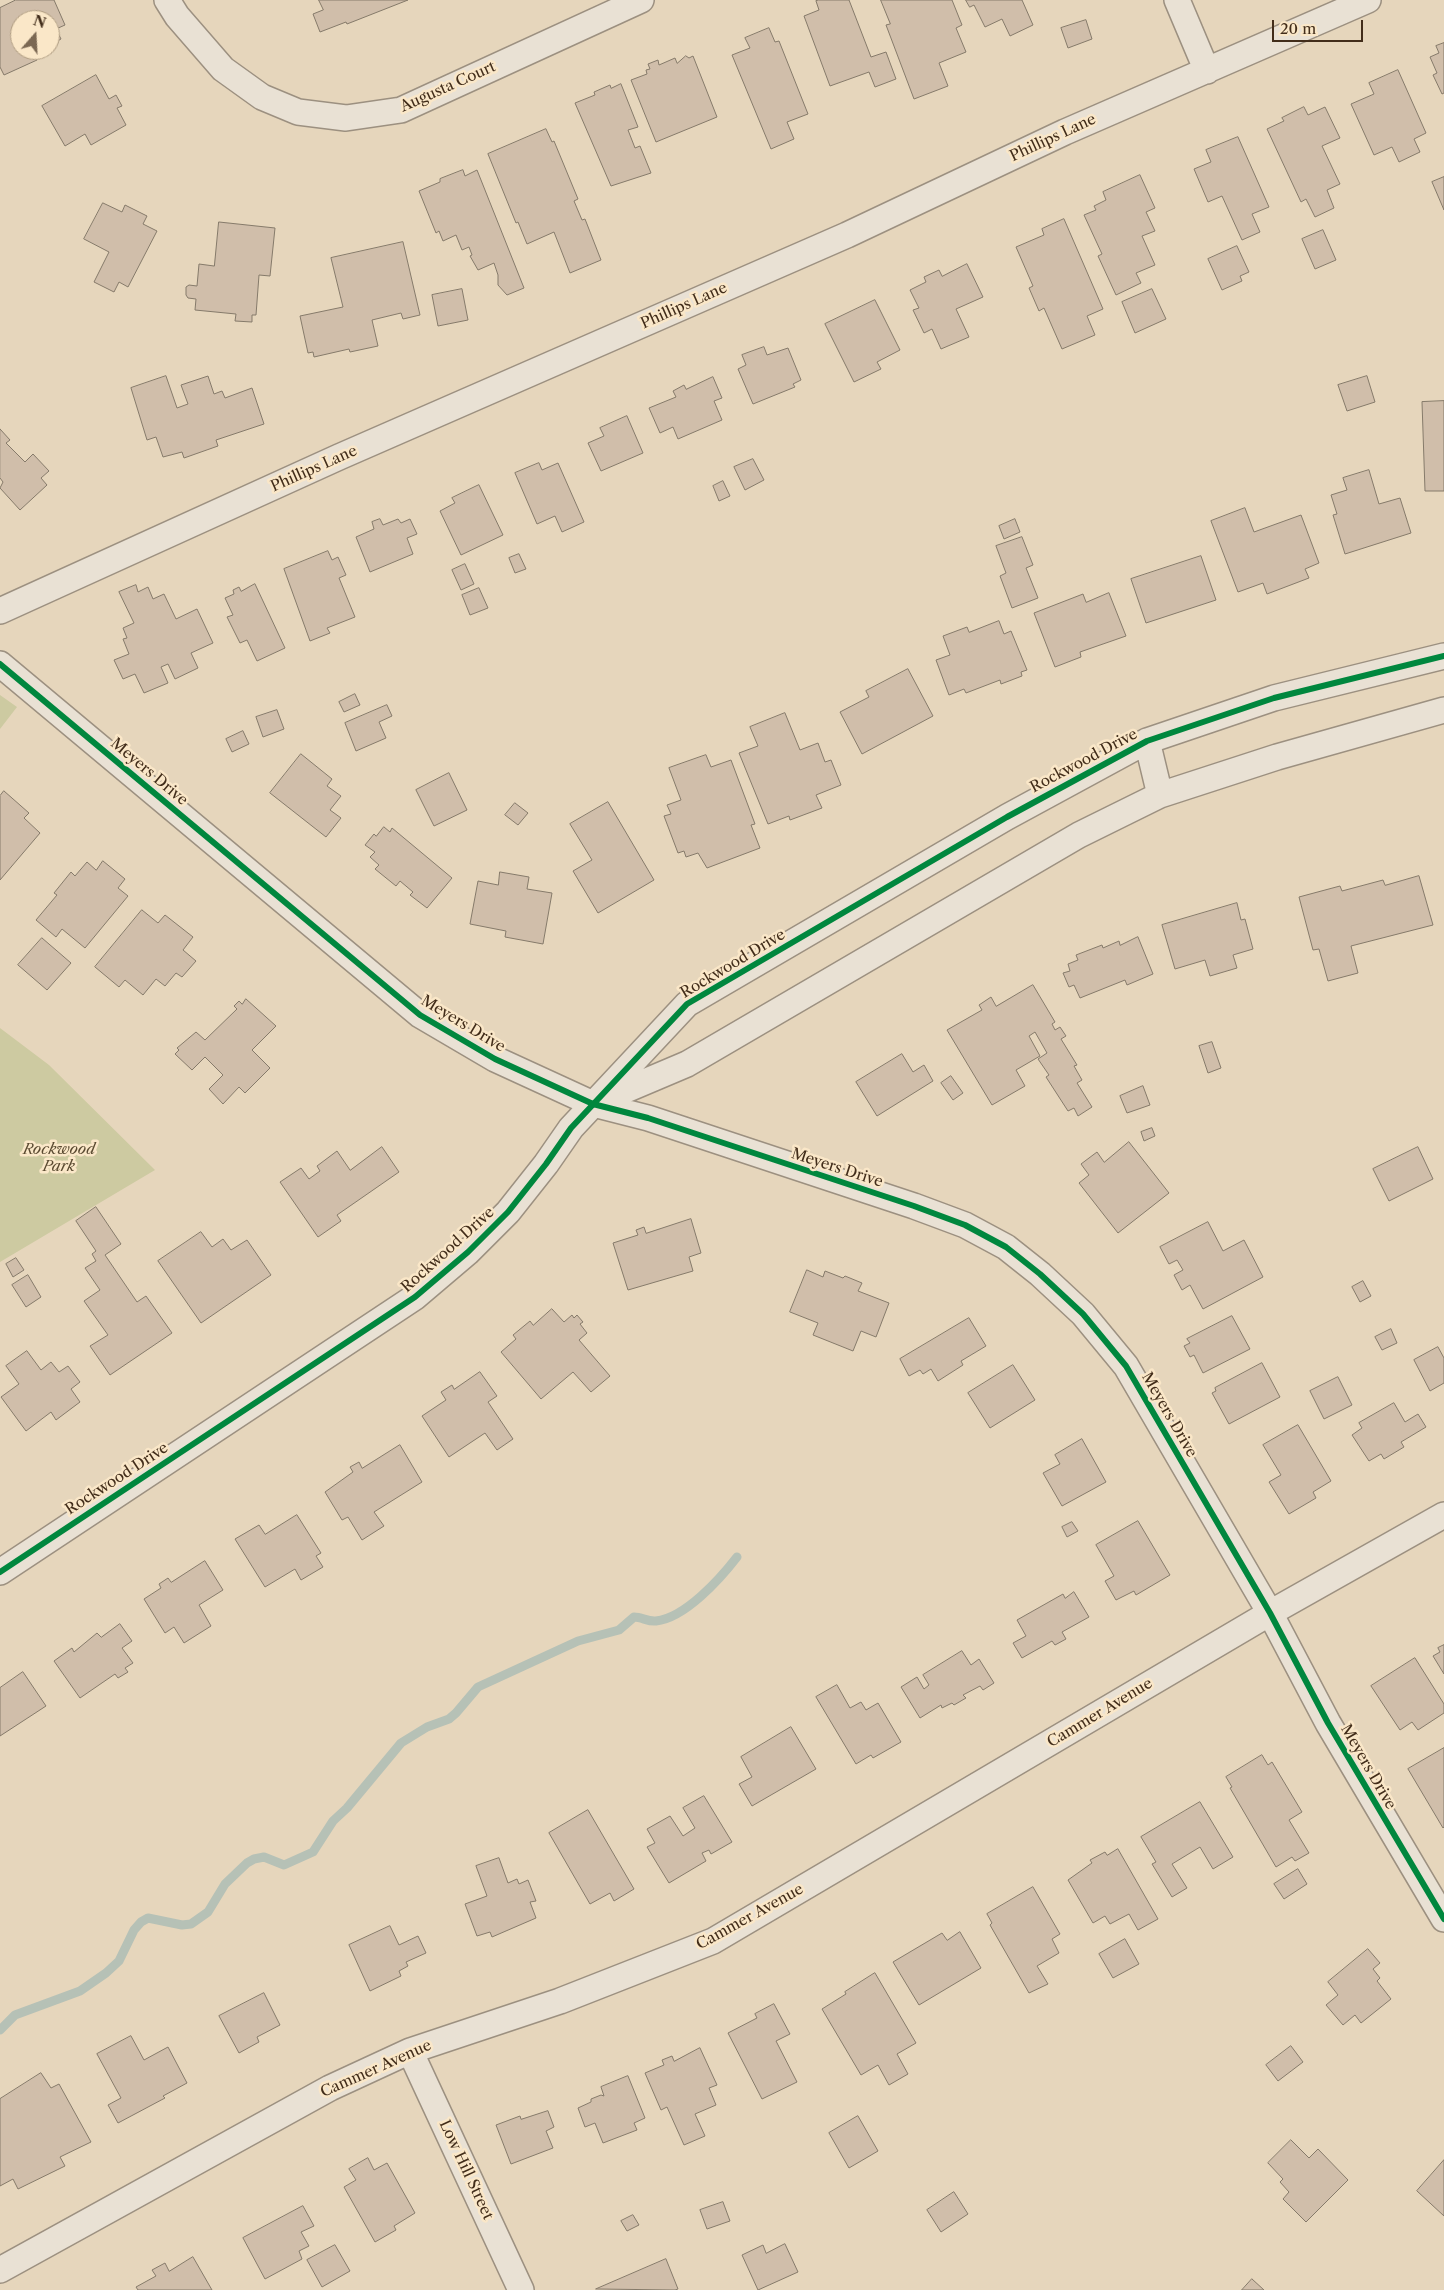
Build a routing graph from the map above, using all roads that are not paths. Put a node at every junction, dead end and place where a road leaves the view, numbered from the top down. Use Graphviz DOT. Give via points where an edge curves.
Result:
graph roads {
  1 [pos="166,0"];
  2 [pos="641,0"];
  3 [pos="1178,0"];
  4 [pos="1368,0"];
  5 [pos="1207,71"];
  6 [pos="0,611"];
  7 [pos="1444,656"];
  8 [pos="0,664"];
  9 [pos="1444,710"];
  10 [pos="1147,741"];
  11 [pos="1160,795"];
  12 [pos="592,1104"];
  13 [pos="1444,1515"];
  14 [pos="0,1572"];
  15 [pos="1270,1612"];
  16 [pos="1444,1918"];
  17 [pos="410,2051"];
  18 [pos="0,2270"];
  19 [pos="521,2290"];
  1 -- 2 [label="street, Augusta Court" via="223,69 262,97 298,112 346,118 401,110"];
  3 -- 5 [label="street"];
  4 -- 5 [label="street, Phillips Lane"];
  5 -- 6 [label="street, Phillips Lane" via="1065,132 847,235 348,453"];
  7 -- 10 [label="street, Rockwood Drive" via="1274,698"];
  8 -- 12 [label="street, Meyers Drive" via="420,1015 495,1059"];
  9 -- 11 [label="street, Rockwood Drive" via="1278,757"];
  10 -- 11 [label="street, Rockwood Drive"];
  10 -- 12 [label="street, Rockwood Drive" via="1007,816 687,1004"];
  11 -- 12 [label="street, Rockwood Drive" via="1079,835 687,1064"];
  12 -- 14 [label="street, Rockwood Drive" via="570,1128 508,1212 415,1298"];
  12 -- 15 [label="street, Meyers Drive" via="648,1118 914,1206 1006,1247 1083,1314 1126,1366"];
  13 -- 15 [label="street, Cammer Avenue"];
  15 -- 16 [label="street, Meyers Drive" via="1328,1723"];
  15 -- 17 [label="street, Cammer Avenue" via="713,1941 560,2001"];
  17 -- 18 [label="street, Cammer Avenue" via="330,2088"];
  17 -- 19 [label="street, Low Hill Street"];
}
